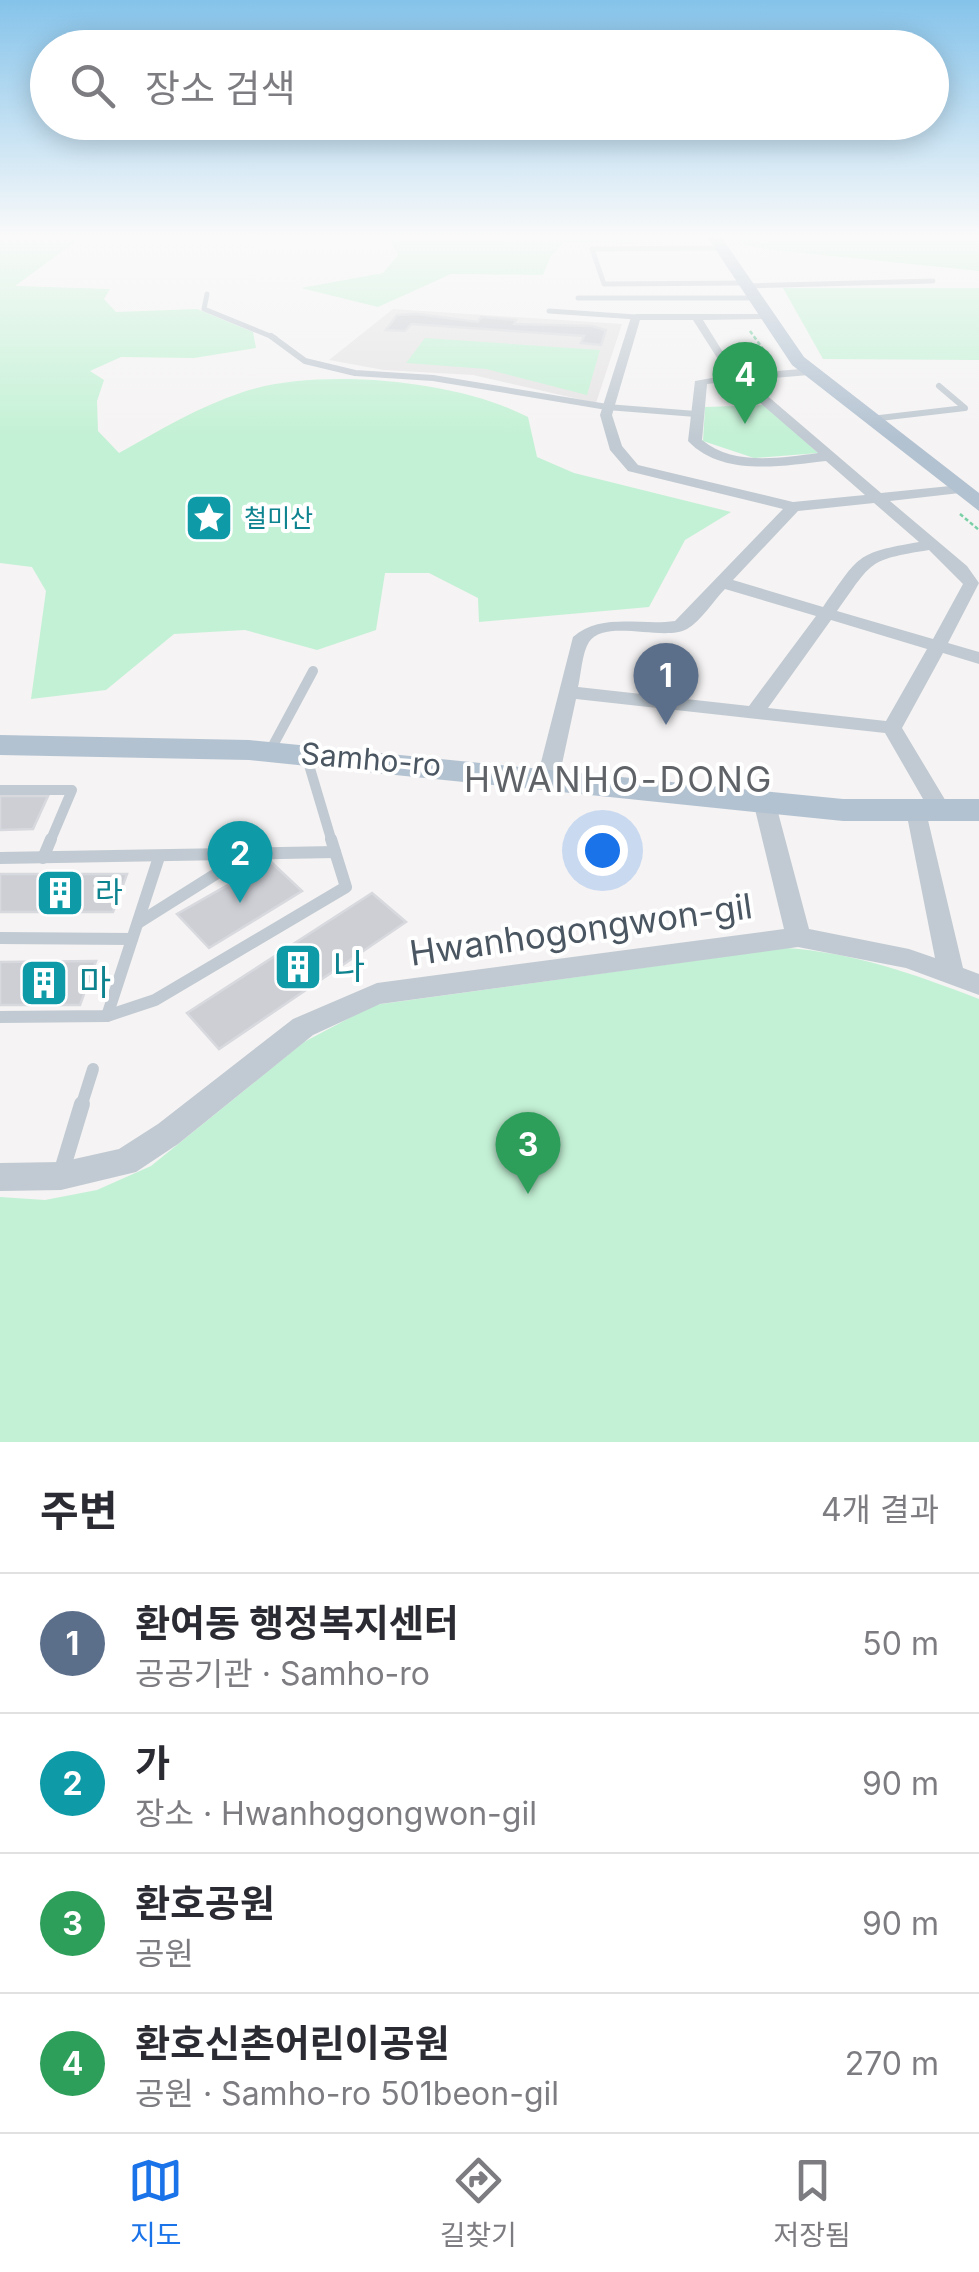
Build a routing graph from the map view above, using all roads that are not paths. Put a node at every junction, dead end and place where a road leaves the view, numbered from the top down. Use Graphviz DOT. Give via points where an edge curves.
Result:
graph roads {
  1 [pos="205,302"];
  2 [pos="757,302"];
  3 [pos="549,312"];
  4 [pos="636,317"];
  5 [pos="696,317"];
  6 [pos="766,317"];
  7 [pos="809,371"];
  8 [pos="736,376"];
  9 [pos="939,386"];
  10 [pos="607,408"];
  11 [pos="696,414"];
  12 [pos="870,419"];
  13 [pos="829,456"];
  14 [pos="960,489"];
  15 [pos="879,498"];
  16 [pos="979,504"];
  17 [pos="794,507"];
  18 [pos="932,545"];
  19 [pos="723,583"];
  20 [pos="975,583"];
  21 [pos="827,614"];
  22 [pos="939,647"];
  23 [pos="979,658"];
  24 [pos="313,671"];
  25 [pos="568,692"];
  26 [pos="755,712"];
  27 [pos="892,728"];
  28 [pos="0,745"];
  29 [pos="270,751"];
  30 [pos="306,754"];
  31 [pos="548,778"];
  32 [pos="0,790"];
  33 [pos="764,801"];
  34 [pos="979,810"];
  35 [pos="931,817"];
  36 [pos="979,829"];
  37 [pos="335,852"];
  38 [pos="247,854"];
  39 [pos="159,857"];
  40 [pos="0,858"];
  41 [pos="43,858"];
  42 [pos="138,923"];
  43 [pos="798,936"];
  44 [pos="0,938"];
  45 [pos="132,940"];
  46 [pos="952,974"];
  47 [pos="979,985"];
  48 [pos="107,1016"];
  49 [pos="0,1017"];
  50 [pos="93,1069"];
  51 [pos="60,1176"];
  52 [pos="0,1177"];
  1 -- 10 [label="lane" via="204,310 270,335 305,361"];
  2 -- 6 [label="main road"];
  3 -- 4 [label="lane"];
  4 -- 5 [label="street"];
  4 -- 10 [label="street"];
  5 -- 6 [label="street"];
  5 -- 8 [label="street"];
  6 -- 7 [label="main road"];
  7 -- 8 [label="street"];
  7 -- 12 [label="main road"];
  8 -- 11 [label="street" via="700,381"];
  8 -- 13 [label="street"];
  9 -- 12 [label="lane" via="965,408"];
  10 -- 11 [label="lane"];
  10 -- 17 [label="street" via="615,447 633,468"];
  11 -- 13 [label="street" via="696,442 713,453 760,463"];
  12 -- 14 [label="main road"];
  13 -- 15 [label="street"];
  14 -- 15 [label="street"];
  14 -- 16 [label="main road"];
  15 -- 17 [label="street"];
  15 -- 18 [label="street"];
  17 -- 19 [label="street"];
  18 -- 20 [label="street"];
  18 -- 21 [label="street" via="870,557"];
  19 -- 21 [label="street"];
  19 -- 25 [label="street" via="681,624 584,634"];
  20 -- 22 [label="street"];
  21 -- 22 [label="street"];
  21 -- 26 [label="street"];
  22 -- 23 [label="street"];
  22 -- 27 [label="street"];
  24 -- 29 [label="lane"];
  25 -- 26 [label="street"];
  25 -- 31 [label="street"];
  26 -- 27 [label="street"];
  27 -- 35 [label="street"];
  28 -- 29 [label="main road, Samho-ro"];
  29 -- 30 [label="main road, Samho-ro"];
  30 -- 31 [label="main road, Samho-ro"];
  30 -- 37 [label="lane"];
  31 -- 33 [label="main road, Samho-ro"];
  32 -- 41 [label="lane" via="72,790"];
  33 -- 35 [label="main road, Samho-ro"];
  33 -- 43 [label="street"];
  34 -- 35 [label="main road"];
  35 -- 36 [label="main road"];
  35 -- 46 [label="street"];
  37 -- 38 [label="lane"];
  37 -- 48 [label="lane" via="346,887 155,1000"];
  38 -- 39 [label="lane"];
  38 -- 42 [label="lane"];
  39 -- 41 [label="lane"];
  39 -- 42 [label="lane"];
  40 -- 41 [label="lane"];
  42 -- 45 [label="lane"];
  43 -- 46 [label="street, Hwanhogongwon-gil" via="864,947"];
  43 -- 51 [label="street, Hwanhogongwon-gil" via="353,1001 289,1037 147,1150 100,1170"];
  44 -- 45 [label="lane"];
  45 -- 48 [label="lane"];
  46 -- 47 [label="street, Hwanhogongwon-gil"];
  48 -- 49 [label="lane"];
  50 -- 51 [label="lane"];
  51 -- 52 [label="street, Hwanhogongwon-gil"];
}
